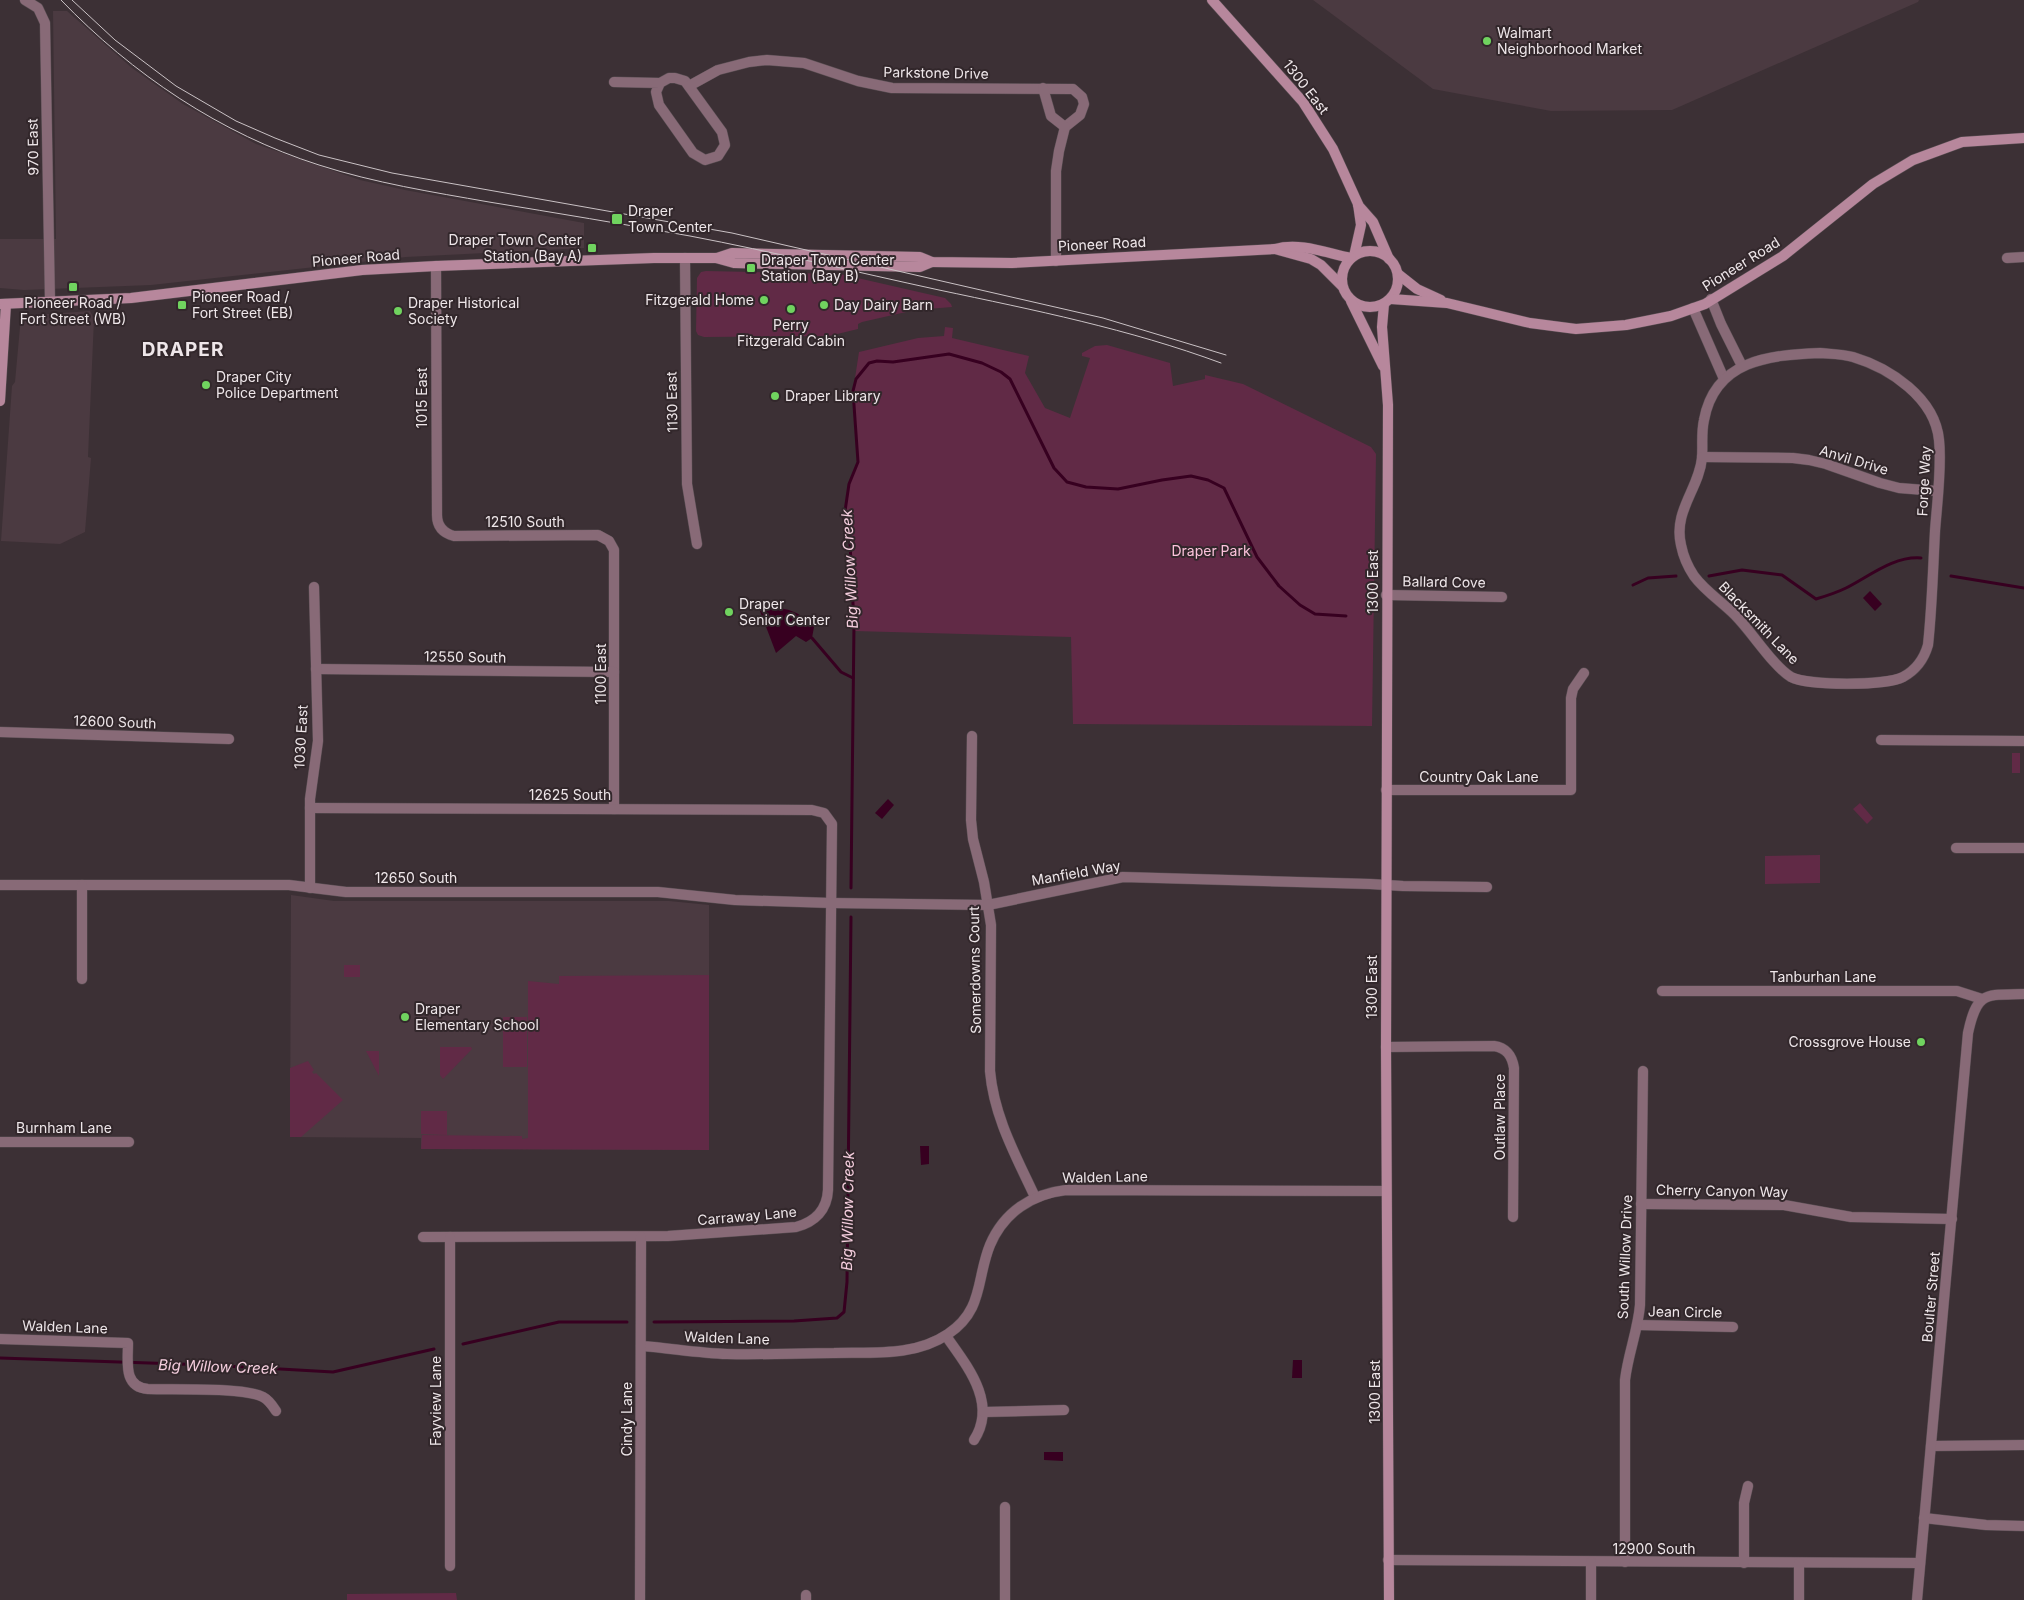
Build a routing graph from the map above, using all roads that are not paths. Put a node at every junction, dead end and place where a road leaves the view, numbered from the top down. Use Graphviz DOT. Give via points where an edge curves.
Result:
graph roads {
  1 [pos="25,0"];
  2 [pos="1212,0"];
  3 [pos="614,82"];
  4 [pos="660,83"];
  5 [pos="689,86"];
  6 [pos="1043,88"];
  7 [pos="1065,127"];
  8 [pos="2024,138"];
  9 [pos="1358,204"];
  10 [pos="1275,249"];
  11 [pos="1353,257"];
  12 [pos="2024,257"];
  13 [pos="685,258"];
  14 [pos="2007,258"];
  15 [pos="1389,259"];
  16 [pos="1056,260"];
  17 [pos="436,266"];
  18 [pos="1398,274"];
  19 [pos="1342,286"];
  20 [pos="1350,299"];
  21 [pos="1711,299"];
  22 [pos="1388,301"];
  23 [pos="50,302"];
  24 [pos="1447,303"];
  25 [pos="3,304"];
  26 [pos="1693,308"];
  27 [pos="1742,366"];
  28 [pos="1387,374"];
  29 [pos="1724,379"];
  30 [pos="0,401"];
  31 [pos="1702,457"];
  32 [pos="1938,491"];
  33 [pos="441,529"];
  34 [pos="609,541"];
  35 [pos="697,544"];
  36 [pos="314,587"];
  37 [pos="1386,595"];
  38 [pos="1502,597"];
  39 [pos="1921,662"];
  40 [pos="316,669"];
  41 [pos="614,672"];
  42 [pos="1584,673"];
  43 [pos="0,732"];
  44 [pos="972,736"];
  45 [pos="229,739"];
  46 [pos="1881,740"];
  47 [pos="2024,741"];
  48 [pos="1386,790"];
  49 [pos="310,808"];
  50 [pos="614,809"];
  51 [pos="828,816"];
  52 [pos="1956,848"];
  53 [pos="2024,848"];
  54 [pos="0,885"];
  55 [pos="82,885"];
  56 [pos="1386,885"];
  57 [pos="1487,887"];
  58 [pos="310,888"];
  59 [pos="831,903"];
  60 [pos="988,905"];
  61 [pos="82,979"];
  62 [pos="1662,990"];
  63 [pos="2024,994"];
  64 [pos="1982,999"];
  65 [pos="1386,1046"];
  66 [pos="1643,1070"];
  67 [pos="0,1142"];
  68 [pos="129,1142"];
  69 [pos="1386,1191"];
  70 [pos="1035,1197"];
  71 [pos="1641,1204"];
  72 [pos="1513,1217"];
  73 [pos="1952,1219"];
  74 [pos="423,1237"];
  75 [pos="450,1237"];
  76 [pos="641,1237"];
  77 [pos="1637,1325"];
  78 [pos="1733,1327"];
  79 [pos="946,1336"];
  80 [pos="0,1339"];
  81 [pos="641,1346"];
  82 [pos="1064,1410"];
  83 [pos="276,1411"];
  84 [pos="984,1412"];
  85 [pos="974,1440"];
  86 [pos="2024,1445"];
  87 [pos="1931,1446"];
  88 [pos="1748,1486"];
  89 [pos="1005,1507"];
  90 [pos="1924,1518"];
  91 [pos="2024,1526"];
  92 [pos="1388,1560"];
  93 [pos="1590,1562"];
  94 [pos="1625,1562"];
  95 [pos="1744,1563"];
  96 [pos="1799,1563"];
  97 [pos="1920,1563"];
  98 [pos="450,1566"];
  99 [pos="640,1600"];
  100 [pos="1005,1600"];
  101 [pos="1389,1600"];
  102 [pos="1591,1600"];
  103 [pos="1799,1600"];
  104 [pos="1917,1600"];
  1 -- 23 [label="street, 970 East" via="35,5 45,23"];
  2 -- 9 [label="street, 1300 East" via="1303,102 1333,149"];
  3 -- 4 [label="street"];
  4 -- 5 [label="street" via="674,78"];
  4 -- 5 [label="street" via="656,92 659,104 693,153 705,160 711,159 722,151 725,139"];
  5 -- 6 [label="street, Parkstone Drive" via="718,70 767,60 804,63 858,81 892,88"];
  6 -- 7 [label="street" via="1051,116"];
  6 -- 7 [label="street, Parkstone Drive" via="1073,89 1082,97 1084,104 1080,115"];
  7 -- 16 [label="street" via="1056,171"];
  8 -- 21 [label="street, Pioneer Road" via="1962,142 1913,160 1873,184 1783,256"];
  9 -- 11 [label="street, 1300 East" via="1361,225"];
  9 -- 15 [label="street, 1300 East" via="1373,222"];
  10 -- 11 [label="street, Pioneer Road" via="1297,246"];
  10 -- 16 [label="street, Pioneer Road"];
  10 -- 19 [label="street, Pioneer Road" via="1311,259"];
  11 -- 15 [label="street" via="1366,251 1379,252"];
  11 -- 19 [label="street" via="1345,266"];
  12 -- 14 [label="street"];
  13 -- 16 [label="street, Pioneer Road" via="716,258 734,264 920,267 932,262 1002,264"];
  13 -- 17 [label="street, Pioneer Road"];
  13 -- 35 [label="street, 1130 East" via="687,484"];
  15 -- 18 [label="street"];
  17 -- 23 [label="street, Pioneer Road" via="362,270 131,298"];
  17 -- 33 [label="street, 1015 East" via="436,515"];
  18 -- 22 [label="street" via="1396,290"];
  18 -- 24 [label="street, Pioneer Road" via="1417,289"];
  19 -- 20 [label="street"];
  20 -- 22 [label="street" via="1360,306 1372,307"];
  20 -- 28 [label="street, 1300 East"];
  21 -- 26 [label="street, Pioneer Road"];
  21 -- 27 [label="street"];
  22 -- 24 [label="street, Pioneer Road"];
  22 -- 28 [label="street, 1300 East" via="1382,327"];
  23 -- 25 [label="street, Pioneer Road"];
  24 -- 26 [label="street, Pioneer Road" via="1530,323 1576,329 1626,325"];
  25 -- 30 [label="street"];
  26 -- 29 [label="street"];
  27 -- 29 [label="street, Forge Way"];
  27 -- 32 [label="street, Forge Way" via="1766,357 1820,353 1853,357 1884,370 1926,404 1934,420 1940,440"];
  28 -- 37 [label="street, 1300 East"];
  29 -- 31 [label="street, Blacksmith Lane" via="1705,412"];
  31 -- 32 [label="street, Anvil Drive" via="1809,460 1899,488"];
  31 -- 39 [label="street, Blacksmith Lane" via="1699,474 1685,502 1679,524 1685,557 1699,581 1736,615 1778,666 1791,676 1811,683 1882,682 1904,677"];
  32 -- 39 [label="street, Forge Way" via="1929,639"];
  33 -- 34 [label="street, 12510 South" via="454,536 598,535"];
  34 -- 41 [label="street, 1100 East" via="615,555"];
  36 -- 40 [label="street, 1030 East"];
  37 -- 38 [label="street, Ballard Cove"];
  37 -- 48 [label="street, 1300 East"];
  40 -- 41 [label="street, 12550 South"];
  40 -- 49 [label="street, 1030 East" via="318,741"];
  41 -- 50 [label="street, 1100 East"];
  42 -- 48 [label="street, Country Oak Lane" via="1573,689 1572,698 1572,790"];
  43 -- 45 [label="street, 12600 South"];
  44 -- 60 [label="street, Somerdowns Court" via="971,820"];
  46 -- 47 [label="street"];
  48 -- 56 [label="street, 1300 East"];
  49 -- 50 [label="street, 12625 South"];
  49 -- 58 [label="street, 1030 East"];
  50 -- 51 [label="street, 12625 South" via="812,810"];
  51 -- 59 [label="street, Carraway Lane" via="833,829"];
  52 -- 53 [label="street"];
  54 -- 55 [label="street, 12650 South"];
  55 -- 58 [label="street, 12650 South" via="289,885"];
  55 -- 61 [label="street"];
  56 -- 57 [label="street, Manfield Way"];
  56 -- 60 [label="street, Manfield Way" via="1123,877"];
  56 -- 65 [label="street, 1300 East"];
  58 -- 59 [label="street, 12650 South" via="346,892 658,892 724,899"];
  59 -- 60 [label="street, Manfield Way"];
  59 -- 76 [label="street, Carraway Lane" via="828,1190 823,1208 809,1222 796,1226"];
  60 -- 70 [label="street, Somerdowns Court" via="991,925 992,1091 1001,1123"];
  62 -- 64 [label="street, Tanburhan Lane" via="1957,991"];
  63 -- 64 [label="street" via="1990,995"];
  64 -- 73 [label="street, Boulter Street" via="1976,1006 1968,1033"];
  65 -- 69 [label="street, 1300 East"];
  65 -- 72 [label="street, Outlaw Place" via="1494,1046 1508,1052 1514,1068"];
  66 -- 71 [label="street, South Willow Drive"];
  67 -- 68 [label="street, Burnham Lane"];
  69 -- 70 [label="street, Walden Lane" via="1066,1190"];
  69 -- 92 [label="street, 1300 East"];
  70 -- 79 [label="street, Walden Lane" via="1013,1213 997,1233 990,1245 974,1305"];
  71 -- 73 [label="street, Cherry Canyon Way" via="1784,1205 1851,1217"];
  71 -- 77 [label="street, South Willow Drive" via="1641,1280"];
  73 -- 87 [label="street, Boulter Street"];
  74 -- 75 [label="street, Carraway Lane"];
  75 -- 76 [label="street, Carraway Lane"];
  75 -- 98 [label="street, Fayview Lane"];
  76 -- 81 [label="street, Cindy Lane"];
  77 -- 78 [label="street, Jean Circle"];
  77 -- 94 [label="street, South Willow Drive" via="1630,1345 1625,1380"];
  79 -- 81 [label="street, Walden Lane" via="898,1352 727,1354"];
  79 -- 84 [label="street" via="974,1381"];
  80 -- 83 [label="street, Walden Lane" via="128,1347 128,1372 134,1384 143,1389 245,1392 264,1397"];
  81 -- 99 [label="street, Cindy Lane"];
  82 -- 84 [label="street"];
  84 -- 85 [label="street" via="982,1426"];
  86 -- 87 [label="street"];
  87 -- 90 [label="street, Boulter Street"];
  88 -- 95 [label="street" via="1744,1503"];
  89 -- 100 [label="street"];
  90 -- 91 [label="street"];
  90 -- 97 [label="street, Boulter Street"];
  92 -- 93 [label="street, 12900 South"];
  92 -- 101 [label="street, 1300 East"];
  93 -- 94 [label="street, 12900 South"];
  93 -- 102 [label="street"];
  94 -- 95 [label="street, 12900 South"];
  95 -- 96 [label="street, 12900 South"];
  96 -- 97 [label="street, 12900 South"];
  96 -- 103 [label="street"];
  97 -- 104 [label="street, Boulter Street"];
}
